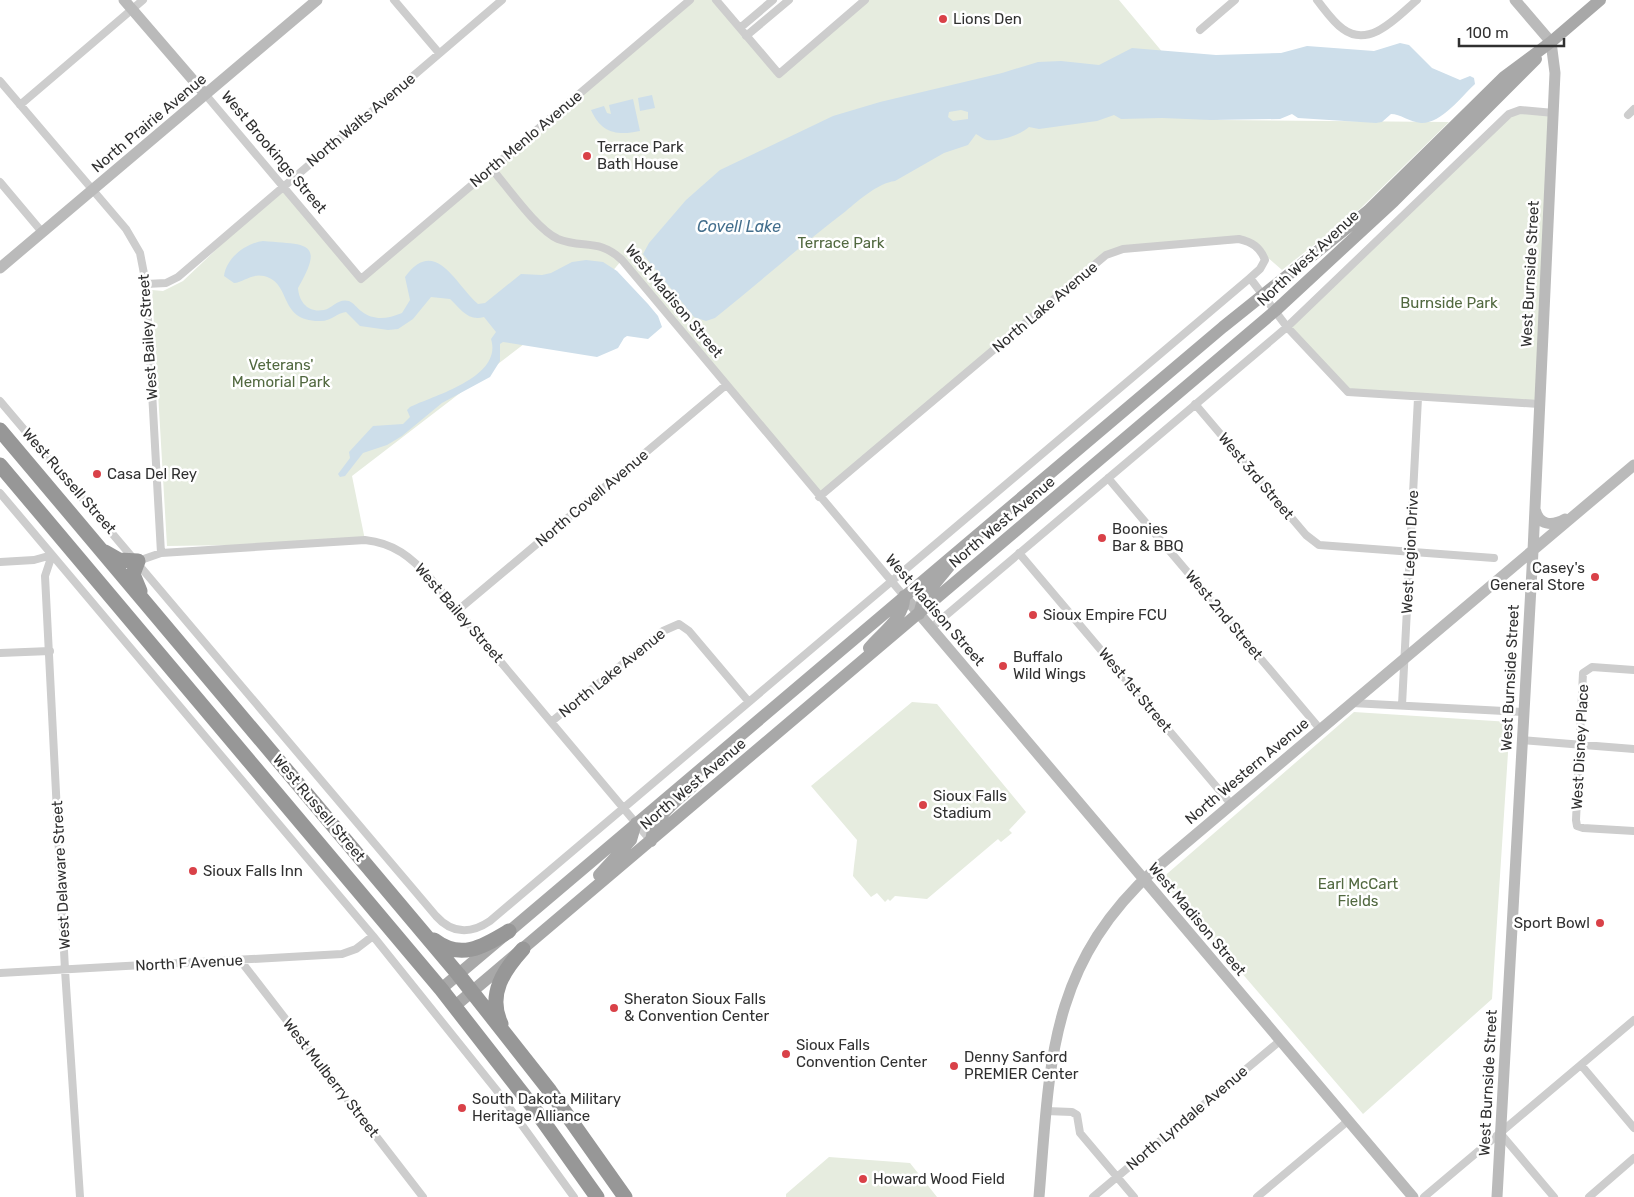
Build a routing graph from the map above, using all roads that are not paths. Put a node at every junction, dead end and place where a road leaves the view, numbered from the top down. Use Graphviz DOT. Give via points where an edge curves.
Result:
graph roads {
  1 [pos="124,0"];
  2 [pos="143,0"];
  3 [pos="316,0"];
  4 [pos="394,0"];
  5 [pos="502,0"];
  6 [pos="690,0"];
  7 [pos="716,0"];
  8 [pos="773,0"];
  9 [pos="789,0"];
  10 [pos="865,0"];
  11 [pos="1236,0"];
  12 [pos="1317,0"];
  13 [pos="1417,0"];
  14 [pos="1515,0"];
  15 [pos="1600,0"];
  16 [pos="132,9"];
  17 [pos="740,28"];
  18 [pos="1200,30"];
  19 [pos="746,36"];
  20 [pos="1551,42"];
  21 [pos="439,53"];
  22 [pos="0,81"];
  23 [pos="205,94"];
  24 [pos="20,105"];
  25 [pos="1554,113"];
  26 [pos="491,168"];
  27 [pos="0,182"];
  28 [pos="283,186"];
  29 [pos="93,190"];
  30 [pos="42,232"];
  31 [pos="0,268"];
  32 [pos="1250,278"];
  33 [pos="361,279"];
  34 [pos="146,284"];
  35 [pos="1262,295"];
  36 [pos="1275,311"];
  37 [pos="1287,327"];
  38 [pos="726,386"];
  39 [pos="1418,398"];
  40 [pos="0,401"];
  41 [pos="1195,404"];
  42 [pos="1538,404"];
  43 [pos="0,430"];
  44 [pos="0,465"];
  45 [pos="1634,465"];
  46 [pos="1108,478"];
  47 [pos="0,493"];
  48 [pos="819,497"];
  49 [pos="1534,502"];
  50 [pos="1580,511"];
  51 [pos="97,545"];
  52 [pos="963,546"];
  53 [pos="1532,551"];
  54 [pos="1409,552"];
  55 [pos="161,553"];
  56 [pos="1020,553"];
  57 [pos="52,555"];
  58 [pos="1494,558"];
  59 [pos="138,561"];
  60 [pos="0,562"];
  61 [pos="891,582"];
  62 [pos="904,596"];
  63 [pos="457,611"];
  64 [pos="919,614"];
  65 [pos="158,618"];
  66 [pos="931,628"];
  67 [pos="50,651"];
  68 [pos="0,652"];
  69 [pos="1404,659"];
  70 [pos="857,667"];
  71 [pos="1634,670"];
  72 [pos="749,702"];
  73 [pos="1352,703"];
  74 [pos="1402,705"];
  75 [pos="1523,712"];
  76 [pos="552,722"];
  77 [pos="1320,729"];
  78 [pos="1522,740"];
  79 [pos="730,743"];
  80 [pos="1578,746"];
  81 [pos="1634,749"];
  82 [pos="276,792"];
  83 [pos="262,804"];
  84 [pos="1231,804"];
  85 [pos="624,808"];
  86 [pos="636,823"];
  87 [pos="1634,831"];
  88 [pos="651,841"];
  89 [pos="1143,879"];
  90 [pos="585,896"];
  91 [pos="402,906"];
  92 [pos="462,931"];
  93 [pos="509,931"];
  94 [pos="373,936"];
  95 [pos="523,948"];
  96 [pos="240,960"];
  97 [pos="65,970"];
  98 [pos="0,973"];
  99 [pos="458,974"];
  100 [pos="441,989"];
  101 [pos="472,992"];
  102 [pos="455,1006"];
  103 [pos="1634,1020"];
  104 [pos="510,1040"];
  105 [pos="1281,1040"];
  106 [pos="1581,1065"];
  107 [pos="1046,1111"];
  108 [pos="1349,1120"];
  109 [pos="1634,1128"];
  110 [pos="1500,1133"];
  111 [pos="1634,1158"];
  112 [pos="1116,1177"];
  113 [pos="80,1197"];
  114 [pos="423,1197"];
  115 [pos="574,1197"];
  116 [pos="597,1197"];
  117 [pos="624,1197"];
  118 [pos="1039,1197"];
  119 [pos="1093,1197"];
  120 [pos="1134,1197"];
  121 [pos="1257,1197"];
  122 [pos="1413,1197"];
  123 [pos="1424,1197"];
  124 [pos="1497,1197"];
  125 [pos="1554,1197"];
  126 [pos="1589,1197"];
  1 -- 16 [label="main road, West Brookings Street"];
  2 -- 16 [label="street"];
  3 -- 23 [label="main road, North Prairie Avenue"];
  4 -- 21 [label="street"];
  5 -- 21 [label="street, North Walts Avenue"];
  6 -- 26 [label="street, North Menlo Avenue"];
  7 -- 17 [label="street"];
  8 -- 17 [label="street"];
  9 -- 19 [label="street"];
  10 -- 19 [label="street" via="779,74"];
  11 -- 18 [label="street"];
  12 -- 13 [label="street" via="1343,29 1362,35 1382,29"];
  14 -- 20 [label="main road"];
  15 -- 20 [label="main road, North West Avenue"];
  16 -- 23 [label="main road, West Brookings Street"];
  16 -- 24 [label="street"];
  17 -- 19 [label="street"];
  20 -- 25 [label="main road, West Burnside Street" via="1555,73"];
  20 -- 35 [label="main road, North West Avenue" via="1504,77 1368,211"];
  20 -- 36 [label="main road, North West Avenue" via="1412,184"];
  21 -- 28 [label="street, North Walts Avenue"];
  22 -- 24 [label="street, West Bailey Street"];
  23 -- 28 [label="street, West Brookings Street"];
  23 -- 29 [label="main road, North Prairie Avenue"];
  24 -- 29 [label="street, West Bailey Street"];
  25 -- 37 [label="street" via="1520,110 1509,114"];
  25 -- 42 [label="main road, West Burnside Street"];
  26 -- 33 [label="street, North Menlo Avenue"];
  26 -- 38 [label="street, West Madison Street" via="549,234 564,241 595,244 614,252"];
  27 -- 30 [label="street"];
  28 -- 33 [label="street, West Brookings Street"];
  28 -- 34 [label="street, North Walts Avenue" via="178,277 166,283"];
  29 -- 30 [label="main road, North Prairie Avenue"];
  29 -- 34 [label="street, West Bailey Street" via="134,241 140,253"];
  30 -- 31 [label="main road, North Prairie Avenue"];
  32 -- 35 [label="street"];
  32 -- 48 [label="street, North Lake Avenue" via="1265,260 1252,243 1239,239 1124,248 1110,252"];
  32 -- 61 [label="street, North West Avenue"];
  34 -- 55 [label="street, West Bailey Street"];
  35 -- 36 [label="street"];
  35 -- 52 [label="main road, North West Avenue"];
  36 -- 37 [label="street"];
  36 -- 64 [label="main road, North West Avenue"];
  37 -- 39 [label="street" via="1348,392"];
  37 -- 41 [label="street"];
  38 -- 48 [label="street, West Madison Street"];
  38 -- 63 [label="street, North Covell Avenue"];
  39 -- 42 [label="street"];
  39 -- 54 [label="street, West Legion Drive"];
  40 -- 59 [label="street, West Russell Street"];
  41 -- 46 [label="street"];
  41 -- 54 [label="street, West 3rd Street" via="1306,535 1319,546"];
  42 -- 49 [label="main road, West Burnside Street"];
  43 -- 51 [label="highway, West Russell Street"];
  44 -- 82 [label="highway, West Russell Street"];
  45 -- 50 [label="main road, North Western Avenue"];
  46 -- 56 [label="street"];
  46 -- 77 [label="street, West 2nd Street"];
  47 -- 57 [label="street"];
  48 -- 61 [label="street, West Madison Street"];
  49 -- 50 [label="main road" via="1536,513 1547,524 1555,524"];
  49 -- 53 [label="main road, West Burnside Street"];
  50 -- 53 [label="main road, North Western Avenue"];
  51 -- 59 [label="highway" via="119,560"];
  51 -- 65 [label="highway, West Russell Street"];
  52 -- 62 [label="main road, North West Avenue"];
  52 -- 64 [label="main road" via="924,597"];
  53 -- 69 [label="main road, North Western Avenue"];
  53 -- 75 [label="main road, West Burnside Street"];
  54 -- 58 [label="street"];
  54 -- 69 [label="street, West Legion Drive"];
  55 -- 59 [label="street, West Bailey Street"];
  55 -- 63 [label="street, West Bailey Street" via="379,541 394,546 414,560"];
  56 -- 66 [label="street"];
  56 -- 84 [label="street, West 1st Street"];
  57 -- 60 [label="street" via="34,560"];
  57 -- 67 [label="street, West Delaware Street" via="45,576"];
  57 -- 83 [label="street"];
  59 -- 65 [label="highway" via="134,580"];
  59 -- 92 [label="street, West Russell Street" via="436,916 447,926"];
  61 -- 62 [label="street, West Madison Street"];
  61 -- 72 [label="street, North West Avenue"];
  62 -- 64 [label="main road, West Madison Street"];
  62 -- 70 [label="main road" via="900,613"];
  62 -- 79 [label="main road, North West Avenue"];
  63 -- 76 [label="street, West Bailey Street"];
  64 -- 66 [label="main road, West Madison Street"];
  64 -- 70 [label="main road, North West Avenue"];
  65 -- 91 [label="highway, West Russell Street"];
  66 -- 89 [label="main road, West Madison Street"];
  67 -- 68 [label="street"];
  67 -- 97 [label="street, West Delaware Street"];
  69 -- 73 [label="main road, North Western Avenue"];
  69 -- 74 [label="street, West Legion Drive"];
  70 -- 88 [label="main road, North West Avenue"];
  71 -- 80 [label="street, West Disney Place" via="1592,667 1583,673"];
  72 -- 76 [label="street, North Lake Avenue" via="689,630 679,624 663,630"];
  72 -- 85 [label="street, North West Avenue"];
  73 -- 74 [label="street"];
  73 -- 77 [label="main road, North Western Avenue"];
  74 -- 75 [label="street"];
  75 -- 78 [label="main road, West Burnside Street"];
  76 -- 85 [label="street, West Bailey Street"];
  77 -- 84 [label="main road, North Western Avenue"];
  78 -- 80 [label="street"];
  78 -- 110 [label="main road, West Burnside Street"];
  79 -- 86 [label="main road, North West Avenue"];
  79 -- 88 [label="main road" via="709,769 661,816"];
  80 -- 81 [label="street"];
  80 -- 87 [label="street, West Disney Place" via="1577,826"];
  82 -- 83 [label="street"];
  82 -- 100 [label="highway, West Russell Street"];
  83 -- 94 [label="street"];
  84 -- 89 [label="main road, North Western Avenue"];
  85 -- 86 [label="street, West Bailey Street"];
  85 -- 92 [label="street, North West Avenue" via="490,920 477,929"];
  86 -- 88 [label="street, West Bailey Street"];
  86 -- 90 [label="main road" via="631,840 592,883"];
  86 -- 93 [label="main road, North West Avenue"];
  88 -- 90 [label="main road, North West Avenue"];
  89 -- 105 [label="main road, West Madison Street"];
  89 -- 107 [label="main road, North Western Avenue" via="1102,929 1069,990 1053,1049"];
  90 -- 95 [label="main road, North West Avenue"];
  91 -- 93 [label="highway" via="433,939 450,949 477,949"];
  91 -- 99 [label="highway, West Russell Street"];
  93 -- 99 [label="main road, North West Avenue"];
  94 -- 96 [label="street, North F Avenue" via="356,949 342,954"];
  94 -- 115 [label="street" via="498,1092"];
  95 -- 101 [label="main road, North West Avenue"];
  95 -- 104 [label="highway" via="497,989 498,1013"];
  96 -- 97 [label="street, North F Avenue"];
  96 -- 114 [label="street, West Mulberry Street"];
  97 -- 98 [label="street, North F Avenue"];
  97 -- 113 [label="street, West Delaware Street"];
  99 -- 100 [label="main road, North West Avenue"];
  99 -- 101 [label="highway, West Russell Street"];
  100 -- 102 [label="highway, West Russell Street"];
  101 -- 102 [label="main road, North West Avenue"];
  101 -- 104 [label="highway, West Russell Street"];
  102 -- 116 [label="highway, West Russell Street"];
  103 -- 106 [label="street"];
  104 -- 117 [label="highway, West Russell Street"];
  105 -- 108 [label="main road, West Madison Street"];
  105 -- 112 [label="street, North Lyndale Avenue"];
  106 -- 109 [label="street"];
  106 -- 110 [label="street"];
  107 -- 112 [label="street" via="1077,1115 1080,1133"];
  107 -- 118 [label="main road, North Western Avenue"];
  108 -- 121 [label="street"];
  108 -- 122 [label="main road, West Madison Street"];
  110 -- 123 [label="street"];
  110 -- 124 [label="main road, West Burnside Street"];
  110 -- 125 [label="street"];
  111 -- 126 [label="street"];
  112 -- 119 [label="street, North Lyndale Avenue"];
  112 -- 120 [label="street"];
}
